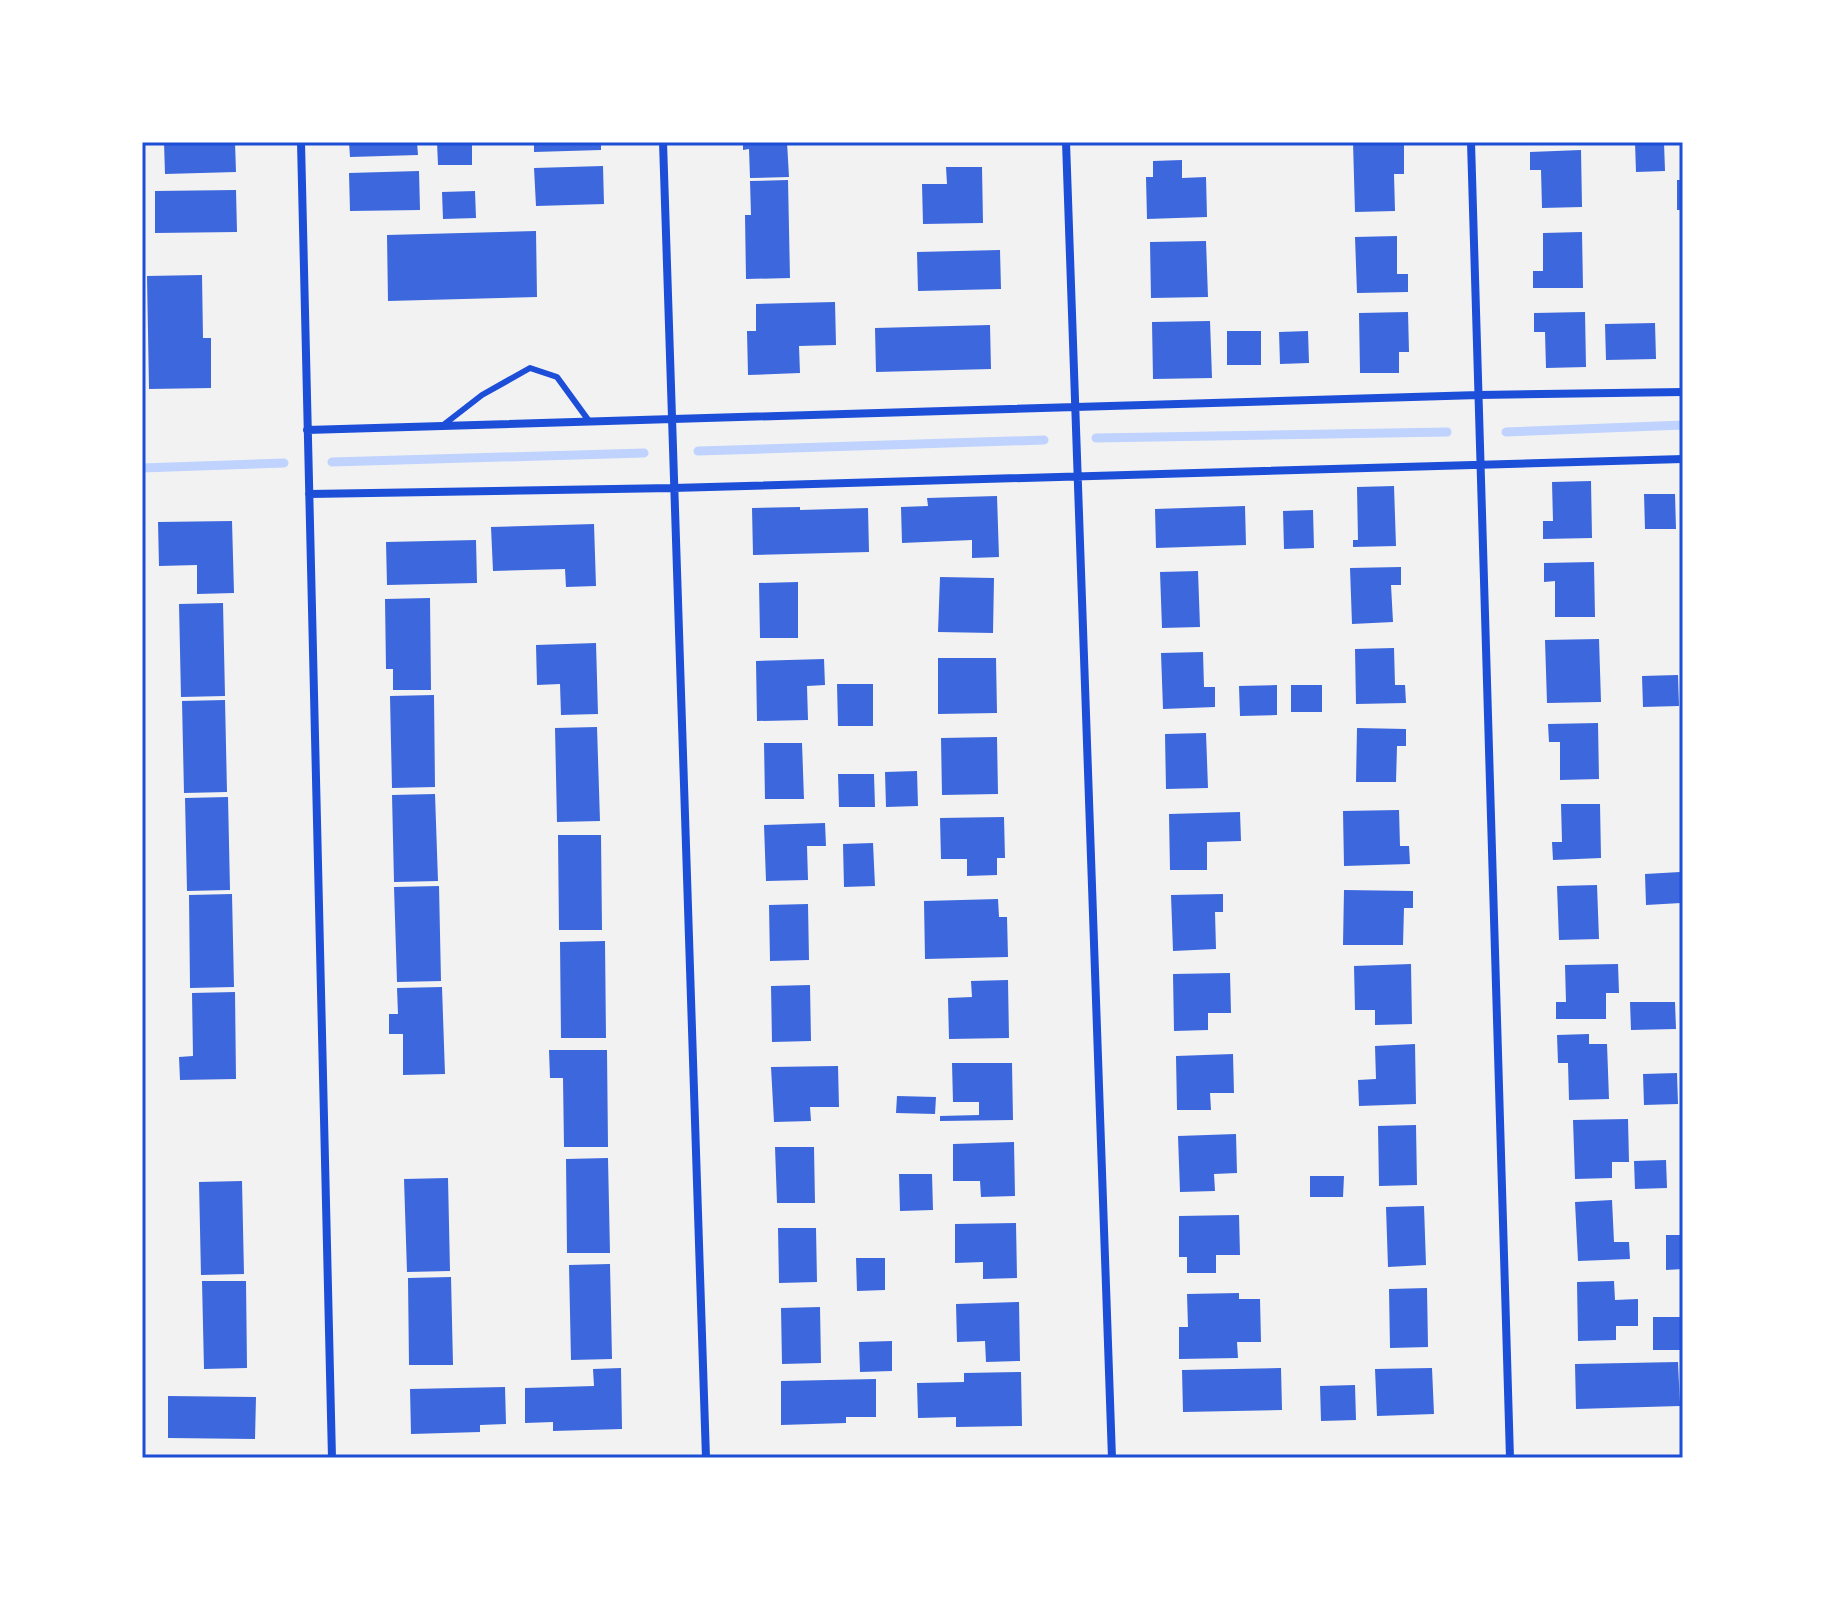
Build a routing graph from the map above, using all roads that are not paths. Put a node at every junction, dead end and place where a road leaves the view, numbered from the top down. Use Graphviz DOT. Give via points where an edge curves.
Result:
graph roads {
  1 [pos="301,142"];
  2 [pos="663,142"];
  3 [pos="1066,142"];
  4 [pos="1471,142"];
  5 [pos="1683,392"];
  6 [pos="1479,395"];
  7 [pos="1076,408"];
  8 [pos="671,418"];
  9 [pos="589,421"];
  10 [pos="442,426"];
  11 [pos="307,430"];
  12 [pos="1683,459"];
  13 [pos="1480,463"];
  14 [pos="1078,476"];
  15 [pos="673,488"];
  16 [pos="309,494"];
  17 [pos="332,1458"];
  18 [pos="706,1458"];
  19 [pos="1112,1458"];
  20 [pos="1510,1458"];
  1 -- 11 [label="street"];
  2 -- 8 [label="street"];
  3 -- 7 [label="street"];
  4 -- 6 [label="street"];
  5 -- 6 [label="street"];
  6 -- 7 [label="street"];
  6 -- 13 [label="street"];
  7 -- 8 [label="street"];
  7 -- 14 [label="street"];
  8 -- 9 [label="street"];
  8 -- 15 [label="street"];
  9 -- 10 [label="street"];
  9 -- 10 [label="lane" via="557,377 530,368"];
  10 -- 11 [label="street"];
  11 -- 16 [label="street"];
  12 -- 13 [label="street"];
  13 -- 14 [label="street"];
  13 -- 20 [label="street"];
  14 -- 15 [label="street"];
  14 -- 19 [label="street"];
  15 -- 16 [label="street"];
  15 -- 18 [label="street"];
  16 -- 17 [label="street"];
}
